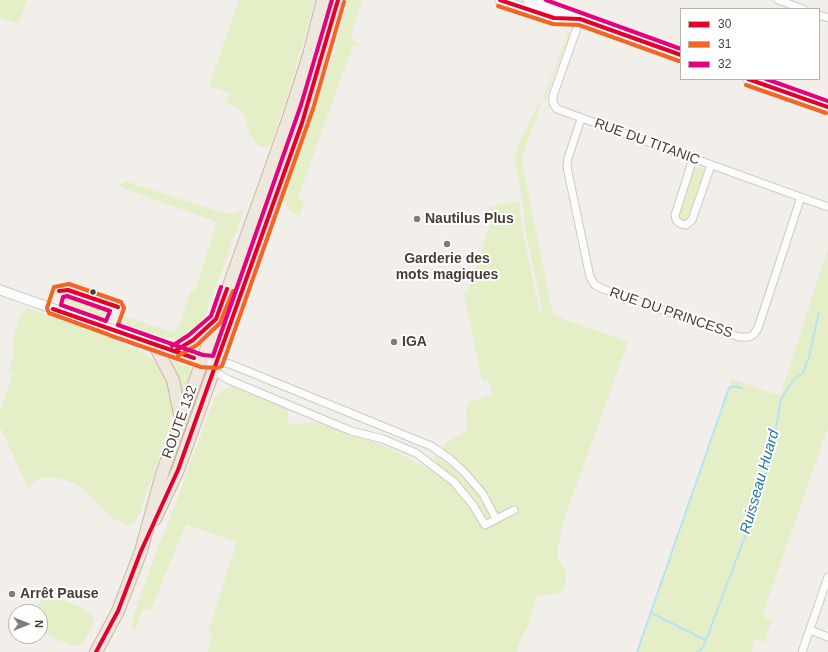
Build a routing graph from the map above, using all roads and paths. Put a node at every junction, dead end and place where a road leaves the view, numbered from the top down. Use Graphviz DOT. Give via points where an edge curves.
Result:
graph roads {
  1 [pos="324,0"];
  2 [pos="338,0"];
  3 [pos="500,0"];
  4 [pos="528,0"];
  5 [pos="778,0"];
  6 [pos="800,8"];
  7 [pos="580,19"];
  8 [pos="680,55"];
  9 [pos="751,80"];
  10 [pos="828,107"];
  11 [pos="581,119"];
  12 [pos="693,159"];
  13 [pos="711,165"];
  14 [pos="801,197"];
  15 [pos="828,206"];
  16 [pos="0,290"];
  17 [pos="216,319"];
  18 [pos="154,344"];
  19 [pos="175,352"];
  20 [pos="202,361"];
  21 [pos="216,366"];
  22 [pos="181,420"];
  23 [pos="514,510"];
  24 [pos="496,519"];
  25 [pos="141,551"];
  26 [pos="828,577"];
  27 [pos="810,630"];
  28 [pos="828,637"];
  29 [pos="96,652"];
  30 [pos="802,652"];
  1 -- 17 [label="highway, ROUTE 132" via="292,108"];
  2 -- 21 [label="highway, ROUTE 132" via="306,112"];
  3 -- 7 [label="street" via="554,18"];
  4 -- 7 [label="street"];
  5 -- 6 [label="street"];
  7 -- 8 [label="street"];
  7 -- 11 [label="street, RUE DU TITANIC" via="553,99 557,109"];
  9 -- 10 [label="street"];
  11 -- 12 [label="street, RUE DU TITANIC"];
  11 -- 14 [label="street, RUE DU PRINCESS" via="567,164 590,277 592,283 602,289 739,337 750,336 758,328"];
  12 -- 13 [label="street, RUE DU TITANIC"];
  12 -- 13 [label="street" via="675,215 676,220 684,225 692,220"];
  13 -- 14 [label="street, RUE DU TITANIC"];
  14 -- 15 [label="street, RUE DU TITANIC"];
  16 -- 18 [label="street"];
  17 -- 19 [label="highway"];
  17 -- 20 [label="highway, ROUTE 132"];
  18 -- 19 [label="street"];
  18 -- 22 [label="highway" via="174,380"];
  19 -- 20 [label="street"];
  20 -- 21 [label="street"];
  20 -- 22 [label="highway, ROUTE 132"];
  21 -- 24 [label="street" via="230,364 431,446 466,473 483,494"];
  21 -- 24 [label="street" via="229,380 351,431 383,439 420,455 454,482 485,524"];
  21 -- 25 [label="highway, ROUTE 132" via="178,470"];
  22 -- 25 [label="highway, ROUTE 132" via="162,474"];
  23 -- 24 [label="street"];
  25 -- 29 [label="highway, ROUTE 132" via="118,611"];
  26 -- 27 [label="street"];
  27 -- 28 [label="street"];
  27 -- 30 [label="street"];
}
